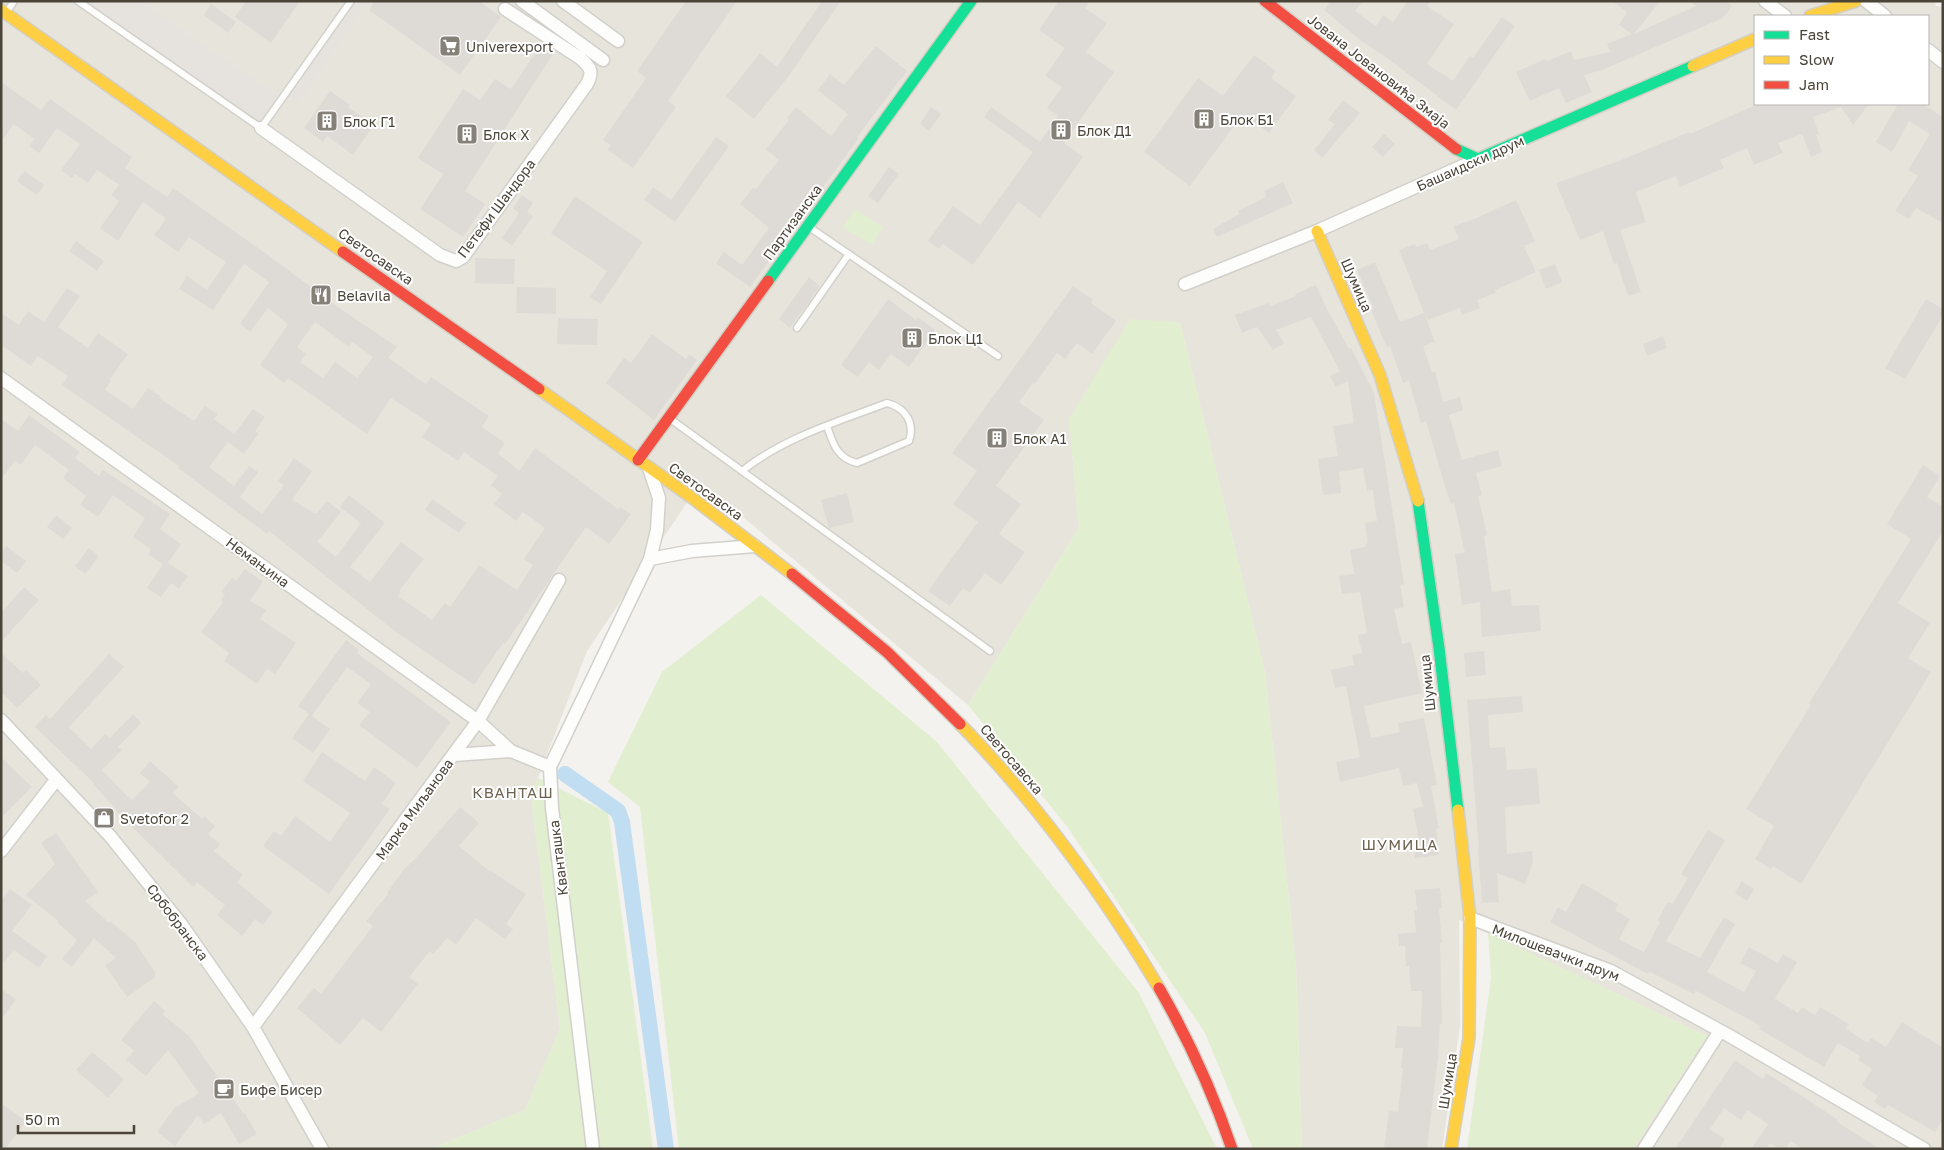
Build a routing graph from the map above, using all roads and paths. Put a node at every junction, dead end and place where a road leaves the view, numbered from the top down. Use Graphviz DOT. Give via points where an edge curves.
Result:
graph roads {
  1 [pos="14,1"];
  2 [pos="78,1"];
  3 [pos="350,1"];
  4 [pos="522,1"];
  5 [pos="563,1"];
  6 [pos="971,1"];
  7 [pos="1265,1"];
  8 [pos="1765,1"];
  9 [pos="1856,1"];
  10 [pos="1866,1"];
  11 [pos="506,9"];
  12 [pos="4,12"];
  13 [pos="1784,15"];
  14 [pos="1813,15"];
  15 [pos="1884,15"];
  16 [pos="1754,39"];
  17 [pos="618,41"];
  18 [pos="1929,51"];
  19 [pos="604,60"];
  20 [pos="1943,62"];
  21 [pos="261,128"];
  22 [pos="1478,159"];
  23 [pos="808,226"];
  24 [pos="1317,231"];
  25 [pos="849,254"];
  26 [pos="1185,284"];
  27 [pos="797,328"];
  28 [pos="998,356"];
  29 [pos="1,378"];
  30 [pos="669,418"];
  31 [pos="826,426"];
  32 [pos="638,460"];
  33 [pos="649,468"];
  34 [pos="742,471"];
  35 [pos="755,546"];
  36 [pos="650,559"];
  37 [pos="559,580"];
  38 [pos="990,650"];
  39 [pos="1,720"];
  40 [pos="478,721"];
  41 [pos="511,751"];
  42 [pos="454,755"];
  43 [pos="550,767"];
  44 [pos="56,780"];
  45 [pos="1,850"];
  46 [pos="1470,918"];
  47 [pos="254,1027"];
  48 [pos="1720,1031"];
  49 [pos="322,1149"];
  50 [pos="593,1149"];
  51 [pos="1232,1149"];
  52 [pos="1451,1149"];
  53 [pos="1644,1149"];
  54 [pos="1924,1149"];
  1 -- 12 [label="lane"];
  2 -- 21 [label="lane"];
  3 -- 21 [label="lane"];
  4 -- 19 [label="street"];
  5 -- 17 [label="street"];
  6 -- 23 [label="street, Партизанска"];
  7 -- 22 [label="street, Јована Јовановића Змаја" via="1438,137 1458,151"];
  8 -- 13 [label="street"];
  9 -- 14 [label="street"];
  10 -- 15 [label="street"];
  11 -- 21 [label="street, Петефи Шандора" via="580,58 589,66 591,76 463,257 456,261 440,255"];
  12 -- 32 [label="street, Светосавска"];
  16 -- 22 [label="street, Башаидски друм"];
  18 -- 20 [label="street"];
  22 -- 24 [label="street, Башаидски друм"];
  23 -- 25 [label="lane"];
  23 -- 30 [label="street, Партизанска"];
  24 -- 26 [label="street, Башаидски друм"];
  24 -- 46 [label="street, Шумица" via="1380,375 1418,500 1439,648"];
  25 -- 27 [label="lane"];
  25 -- 28 [label="lane"];
  29 -- 40 [label="street, Немањина"];
  30 -- 32 [label="street, Партизанска"];
  30 -- 34 [label="lane"];
  31 -- 31 [label="lane" via="887,403 905,412 912,429 909,441 857,464 836,449"];
  31 -- 34 [label="lane" via="783,443"];
  32 -- 33 [label="street, Светосавска"];
  33 -- 35 [label="street, Светосавска"];
  33 -- 36 [label="street, Кванташка" via="659,498 658,530"];
  34 -- 38 [label="lane"];
  35 -- 36 [label="street" via="692,551"];
  35 -- 51 [label="street, Светосавска" via="913,676 979,742 1039,814 1096,891 1162,991 1196,1055"];
  36 -- 43 [label="street, Кванташка"];
  37 -- 40 [label="street, Марка Миљанова"];
  39 -- 44 [label="street, Србобранска"];
  40 -- 41 [label="street, Немањина"];
  40 -- 42 [label="street, Марка Миљанова"];
  41 -- 42 [label="street, Немањина"];
  41 -- 43 [label="street, Немањина"];
  42 -- 47 [label="street, Марка Миљанова"];
  43 -- 50 [label="street, Кванташка" via="552,808"];
  44 -- 45 [label="street"];
  44 -- 47 [label="street, Србобранска" via="110,836 182,924"];
  46 -- 48 [label="street, Милошевачки друм" via="1611,971"];
  46 -- 52 [label="street, Шумица" via="1469,1038"];
  47 -- 49 [label="street, Србобранска"];
  48 -- 53 [label="street"];
  48 -- 54 [label="street, Милошевачки друм"];
}
